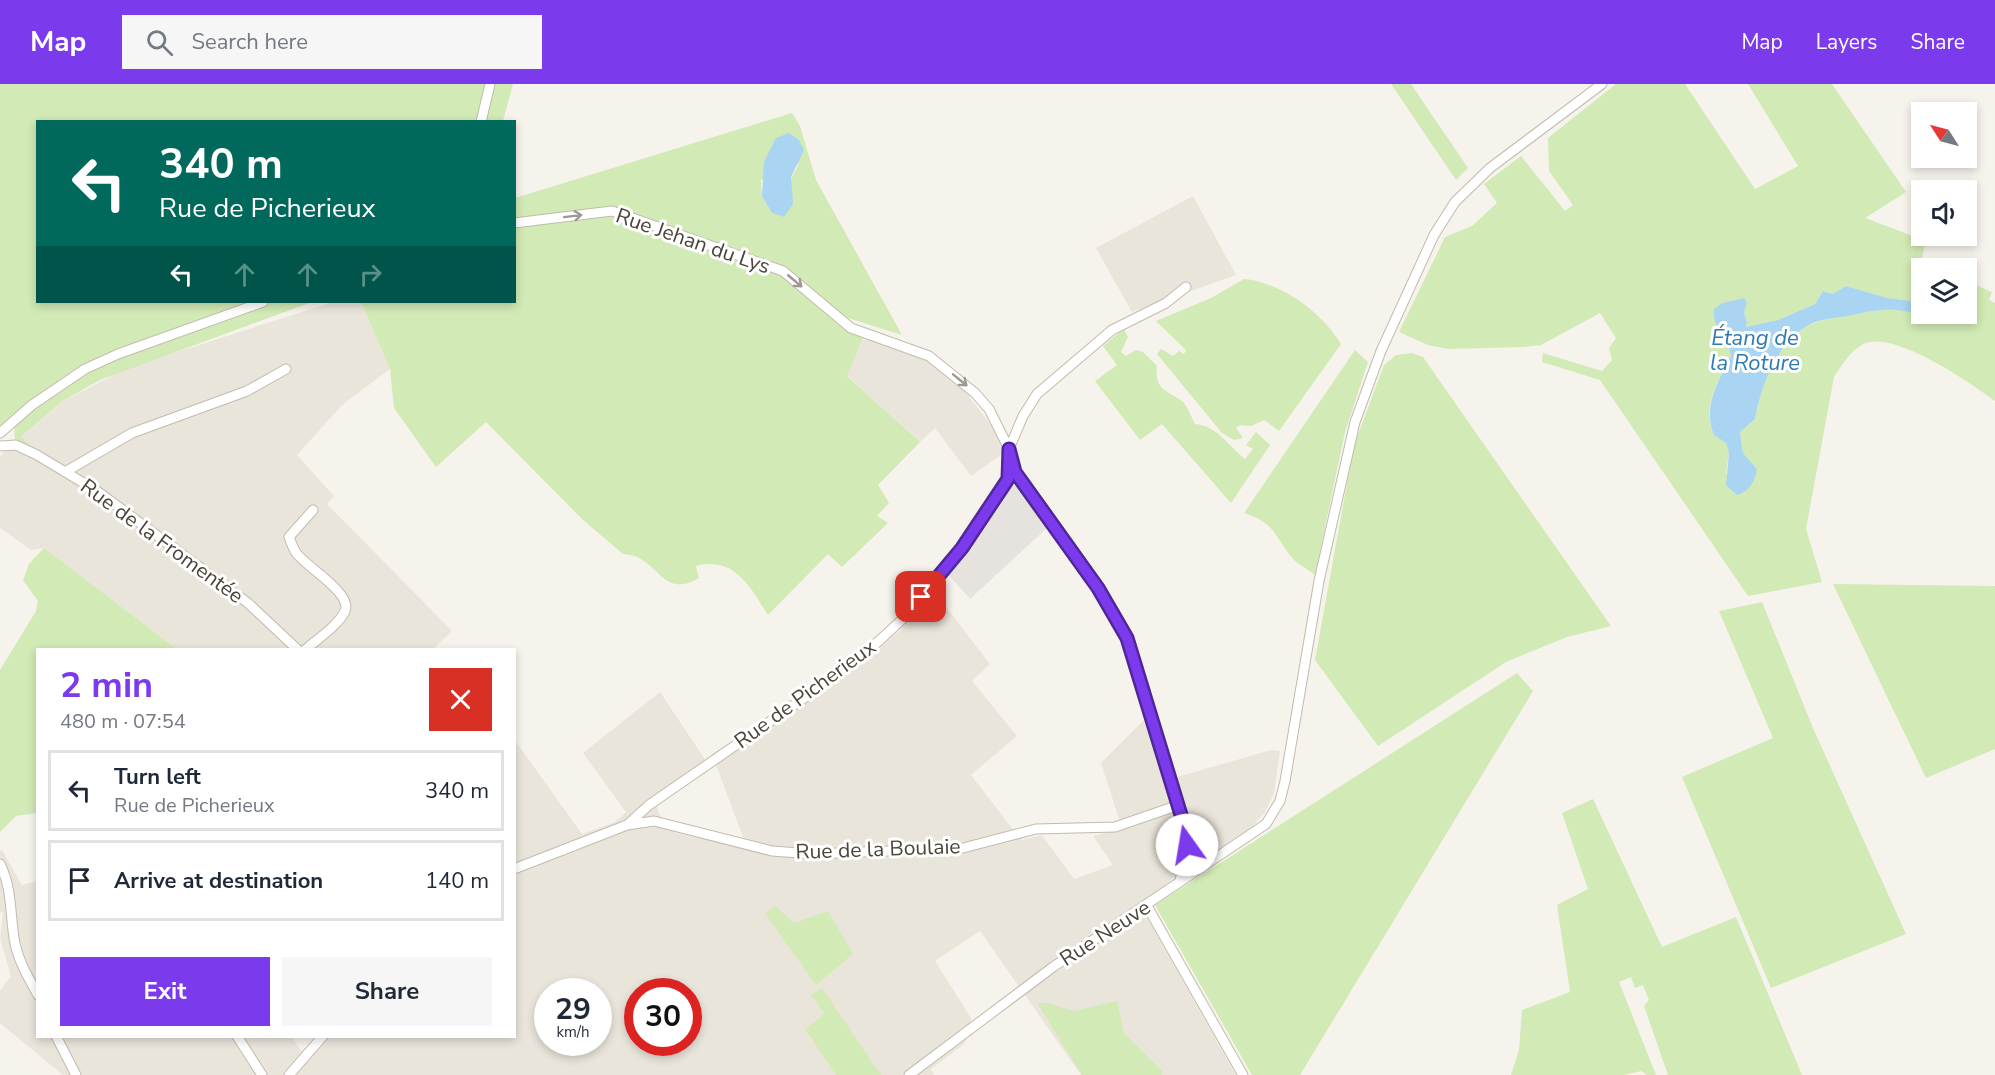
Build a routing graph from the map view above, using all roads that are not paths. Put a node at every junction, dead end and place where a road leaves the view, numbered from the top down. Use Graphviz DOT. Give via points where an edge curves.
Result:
graph roads {
  1 [pos="490,84"];
  2 [pos="1602,84"];
  3 [pos="481,120"];
  4 [pos="516,223"];
  5 [pos="1186,287"];
  6 [pos="260,303"];
  7 [pos="286,369"];
  8 [pos="12,423"];
  9 [pos="0,433"];
  10 [pos="16,445"];
  11 [pos="0,446"];
  12 [pos="1009,449"];
  13 [pos="65,472"];
  14 [pos="313,510"];
  15 [pos="296,648"];
  16 [pos="307,648"];
  17 [pos="654,801"];
  18 [pos="1176,806"];
  19 [pos="659,821"];
  20 [pos="627,825"];
  21 [pos="0,864"];
  22 [pos="516,868"];
  23 [pos="1180,881"];
  24 [pos="1147,906"];
  25 [pos="36,992"];
  26 [pos="57,1038"];
  27 [pos="238,1038"];
  28 [pos="322,1038"];
  29 [pos="76,1075"];
  30 [pos="262,1075"];
  31 [pos="289,1075"];
  32 [pos="909,1075"];
  33 [pos="1242,1075"];
  1 -- 3 [label="street"];
  2 -- 23 [label="street, Rue Neuve" via="1490,168 1455,202 1434,235 1381,351 1355,422 1329,536 1280,801 1266,824 1251,837"];
  4 -- 12 [label="street, Rue Jehan du Lys, one-way" via="612,211 783,271 851,328 930,356 989,409"];
  5 -- 12 [label="street" via="1166,303 1112,330 1037,393"];
  6 -- 8 [label="street" via="85,369"];
  7 -- 13 [label="street" via="247,392 132,434"];
  8 -- 9 [label="street"];
  8 -- 10 [label="street"];
  10 -- 11 [label="street"];
  10 -- 13 [label="street, Rue de la Fromentée"];
  12 -- 17 [label="street, Rue de Picherieux" via="1008,479 962,548 908,614 846,669"];
  12 -- 18 [label="street, Rue Jehan du Lys" via="1015,472 1098,588 1127,638"];
  13 -- 15 [label="street, Rue de la Fromentée" via="248,603"];
  14 -- 16 [label="street" via="289,537 296,553 339,592 346,601 346,609"];
  17 -- 19 [label="street" via="652,810"];
  17 -- 20 [label="street, Rue de Picherieux"];
  18 -- 19 [label="street, Rue de la Boulaie" via="1115,827 1036,829 963,848 813,854 772,851"];
  18 -- 23 [label="street, Rue Jehan du Lys" via="1187,845"];
  19 -- 20 [label="street, Rue de la Boulaie"];
  20 -- 22 [label="street, Rue de la Boulaie"];
  21 -- 25 [label="street" via="11,896 14,940"];
  23 -- 24 [label="street, Rue Neuve"];
  24 -- 32 [label="street, Rue Neuve" via="1053,967"];
  24 -- 33 [label="street"];
  26 -- 29 [label="street"];
  27 -- 30 [label="street"];
  28 -- 31 [label="street"];
}
